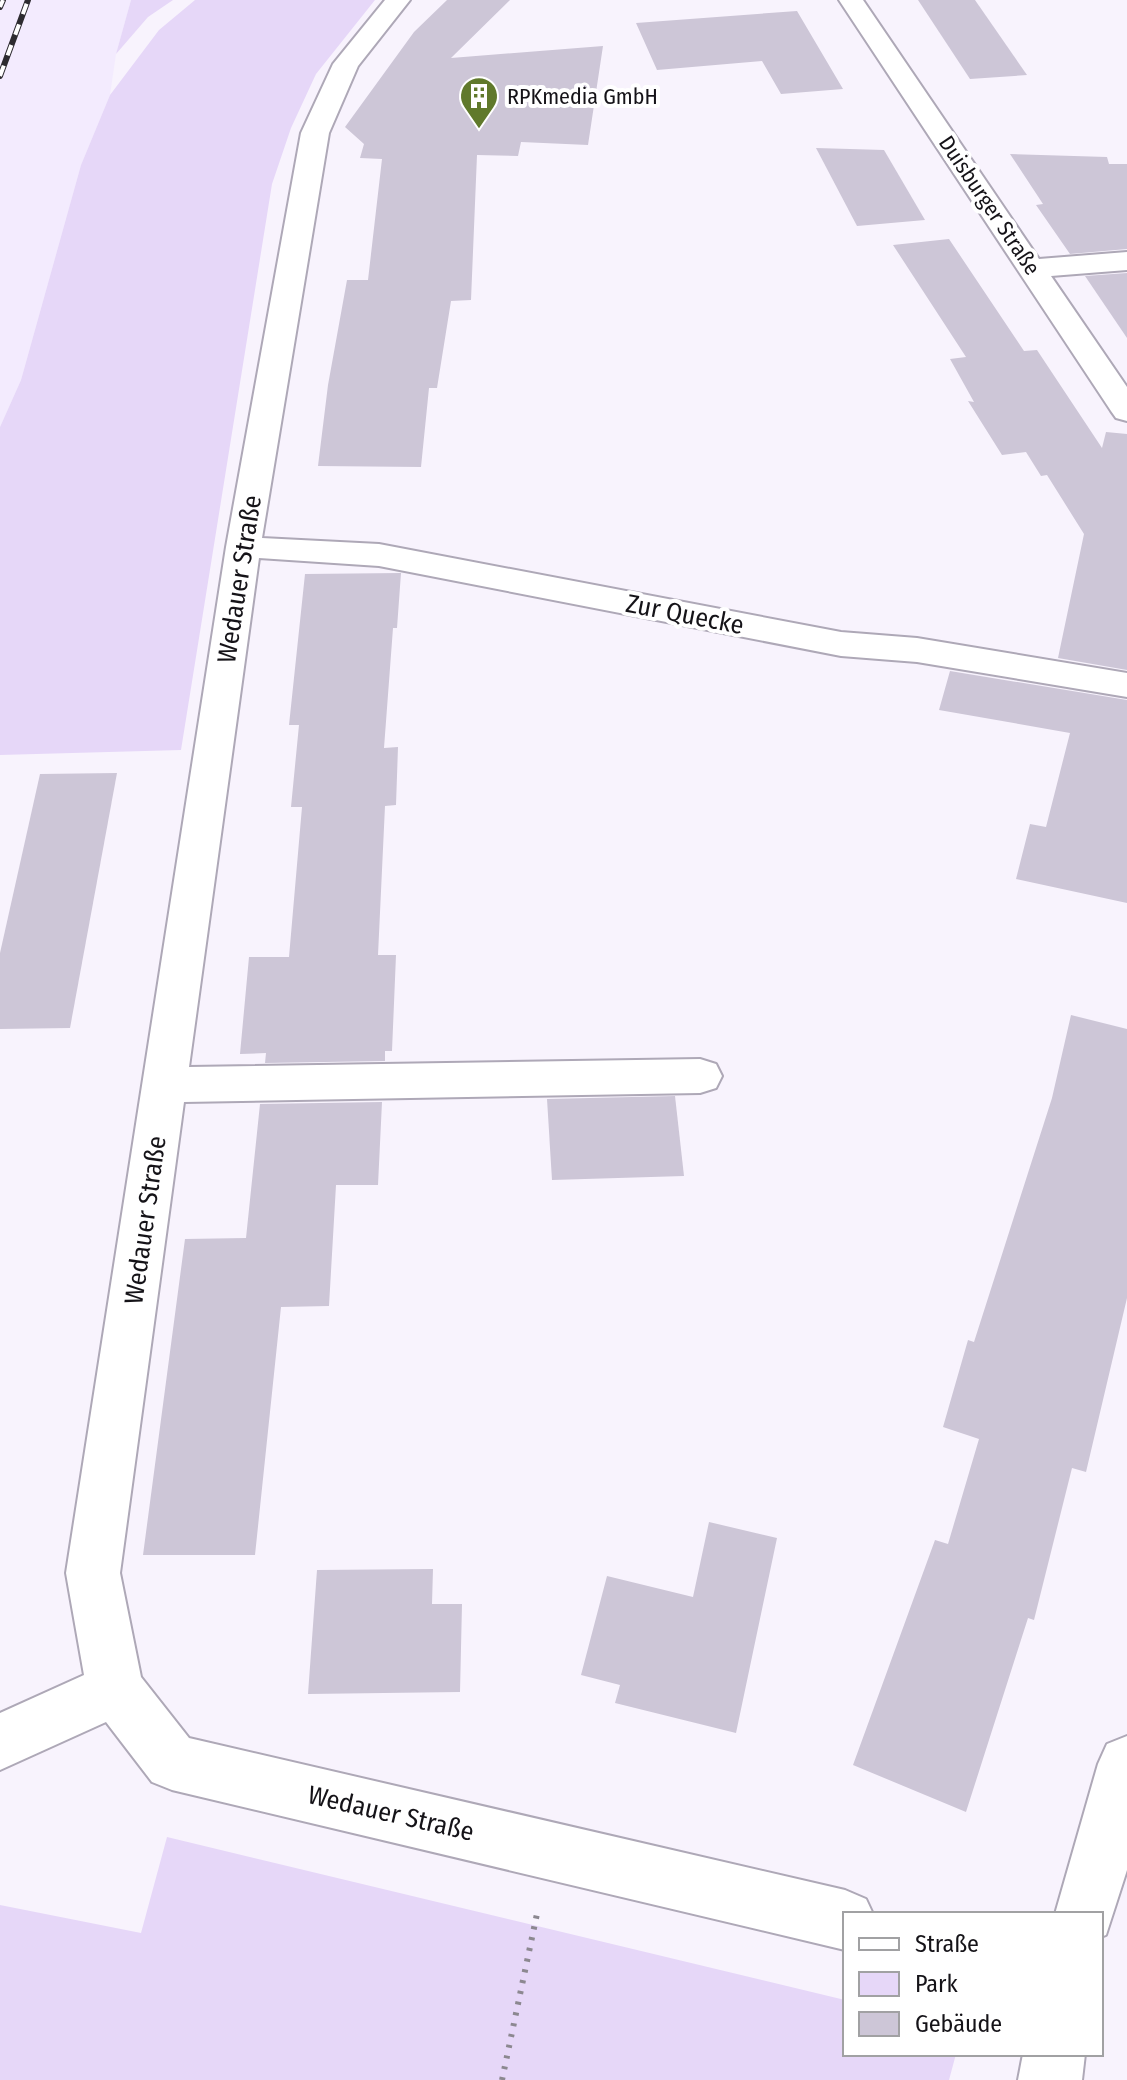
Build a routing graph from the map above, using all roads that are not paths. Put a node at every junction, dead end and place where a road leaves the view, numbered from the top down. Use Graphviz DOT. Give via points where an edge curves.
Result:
graph roads {
  1 [pos="398,0"];
  2 [pos="851,0"];
  3 [pos="1127,261"];
  4 [pos="1033,268"];
  5 [pos="1127,411"];
  6 [pos="243,547"];
  7 [pos="1127,685"];
  8 [pos="700,1076"];
  9 [pos="164,1085"];
  10 [pos="115,1689"];
  11 [pos="0,1742"];
  12 [pos="1127,1764"];
  13 [pos="1086,1912"];
  14 [pos="843,1920"];
  15 [pos="1054,2056"];
  16 [pos="1050,2080"];
  1 -- 6 [label="street, Wedauer Straße" via="346,64 315,133"];
  2 -- 4 [label="street, Duisburger Straße"];
  3 -- 4 [label="street"];
  4 -- 5 [label="street, Duisburger Straße"];
  6 -- 7 [label="street, Zur Quecke" via="379,555 841,644 917,650"];
  6 -- 9 [label="street, Wedauer Straße"];
  8 -- 9 [label="street"];
  9 -- 10 [label="street, Wedauer Straße" via="93,1573"];
  10 -- 11 [label="street"];
  10 -- 14 [label="street, Wedauer Straße" via="172,1762"];
  12 -- 13 [label="street"];
  15 -- 16 [label="street"];
}
